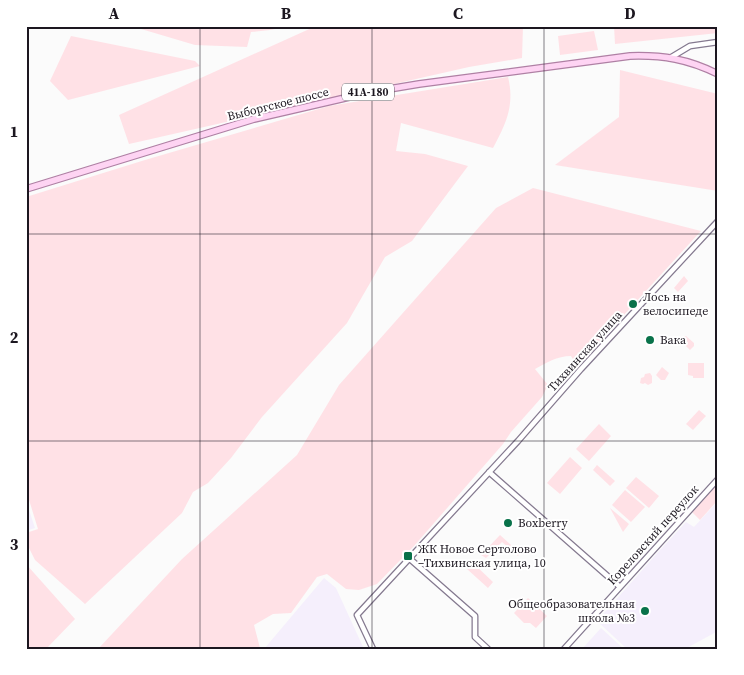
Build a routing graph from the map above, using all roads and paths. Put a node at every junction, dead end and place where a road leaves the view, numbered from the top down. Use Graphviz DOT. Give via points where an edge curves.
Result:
graph roads {
  1 [pos="718,42"];
  2 [pos="670,58"];
  3 [pos="718,74"];
  4 [pos="26,189"];
  5 [pos="718,221"];
  6 [pos="489,472"];
  7 [pos="718,478"];
  8 [pos="410,559"];
  9 [pos="620,587"];
  10 [pos="373,649"];
  11 [pos="488,649"];
  12 [pos="564,649"];
  1 -- 2 [label="street" via="690,46"];
  2 -- 3 [label="main road, Выборгское шоссе / 41А-180" via="691,62"];
  2 -- 4 [label="main road, Выборгское шоссе / 41А-180" via="604,59 371,92 254,119"];
  5 -- 6 [label="street, Тихвинская улица"];
  6 -- 8 [label="street, Тихвинская улица"];
  6 -- 9 [label="street"];
  7 -- 9 [label="street, Кореловский переулок"];
  8 -- 10 [label="street, Тихвинская улица" via="357,615"];
  8 -- 11 [label="street" via="475,616 474,637"];
  9 -- 12 [label="street, Кореловский переулок"];
}
